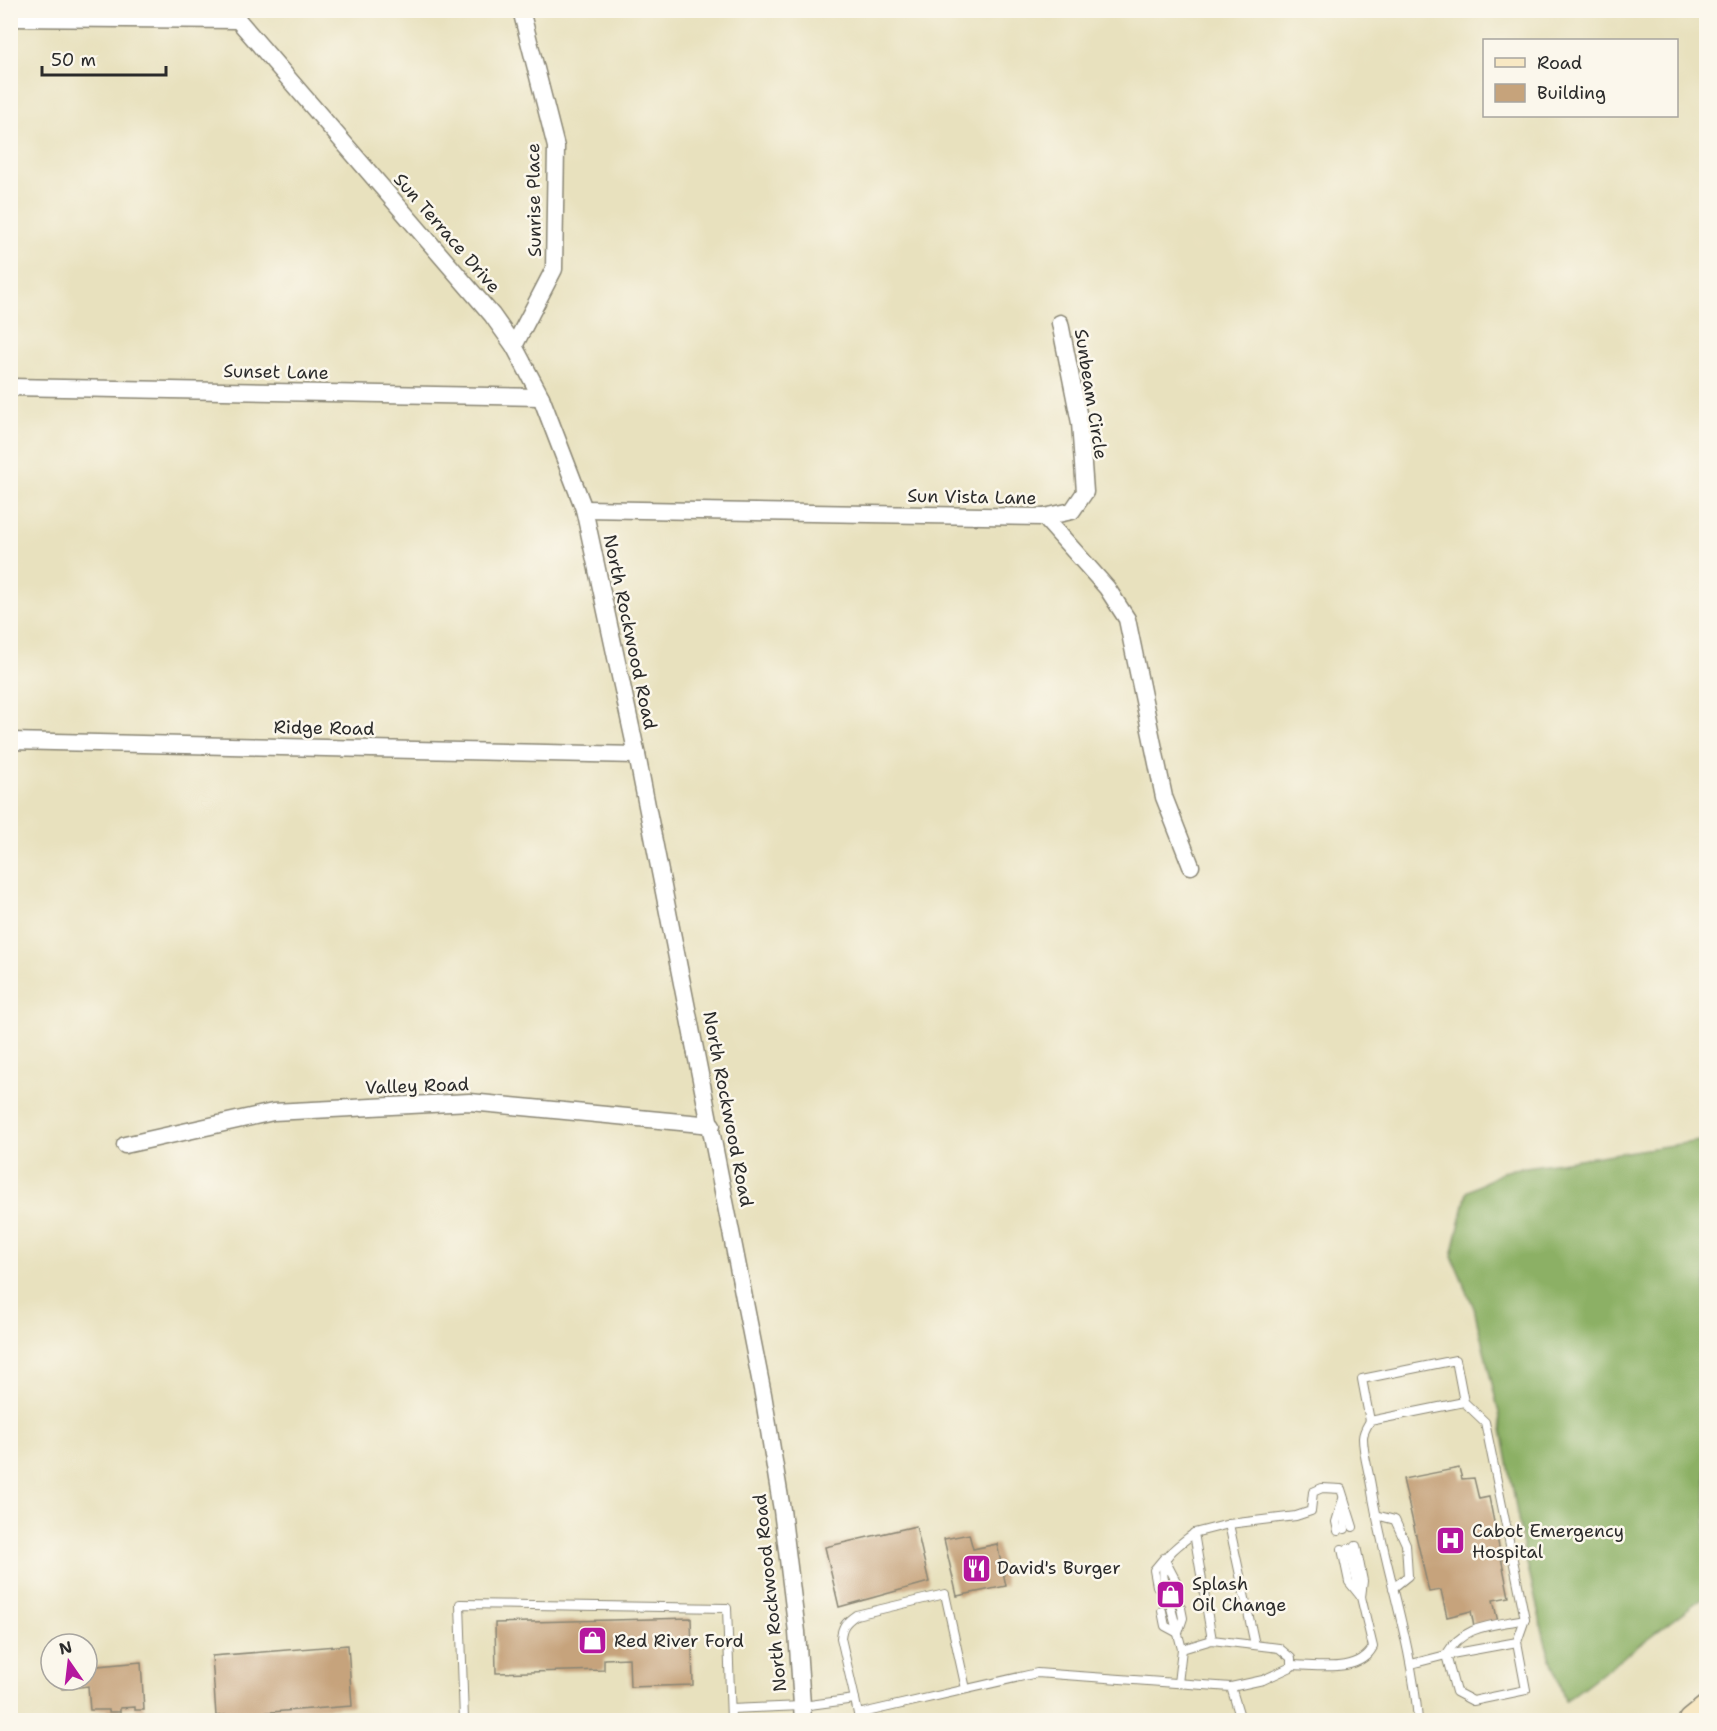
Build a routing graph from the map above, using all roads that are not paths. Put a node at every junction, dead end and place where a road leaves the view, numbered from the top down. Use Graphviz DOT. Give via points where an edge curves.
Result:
graph roads {
  1 [pos="521,10"];
  2 [pos="237,15"];
  3 [pos="10,18"];
  4 [pos="1060,322"];
  5 [pos="514,346"];
  6 [pos="10,387"];
  7 [pos="541,397"];
  8 [pos="584,509"];
  9 [pos="1044,517"];
  10 [pos="10,741"];
  11 [pos="637,755"];
  12 [pos="1191,866"];
  13 [pos="712,1125"];
  14 [pos="125,1145"];
  15 [pos="1464,1402"];
  16 [pos="1370,1421"];
  17 [pos="1343,1499"];
  18 [pos="1376,1515"];
  19 [pos="1228,1524"];
  20 [pos="1194,1533"];
  21 [pos="1164,1558"];
  22 [pos="1176,1581"];
  23 [pos="1161,1585"];
  24 [pos="1393,1588"];
  25 [pos="1361,1597"];
  26 [pos="1171,1608"];
  27 [pos="1181,1608"];
  28 [pos="1162,1611"];
  29 [pos="1525,1619"];
  30 [pos="1178,1633"];
  31 [pos="1212,1640"];
  32 [pos="1517,1642"];
  33 [pos="1256,1645"];
  34 [pos="1182,1648"];
  35 [pos="1446,1655"];
  36 [pos="1411,1664"];
  37 [pos="1291,1665"];
  38 [pos="1178,1683"];
  39 [pos="1231,1687"];
  40 [pos="966,1689"];
  41 [pos="855,1699"];
  42 [pos="1707,1707"];
  43 [pos="731,1709"];
  44 [pos="803,1713"];
  45 [pos="464,1720"];
  46 [pos="731,1720"];
  47 [pos="1242,1720"];
  48 [pos="1418,1720"];
  49 [pos="1690,1720"];
  1 -- 5 [label="street, Sunrise Place" via="556,147 554,269"];
  2 -- 3 [label="street"];
  2 -- 5 [label="street, Sun Terrace Drive" via="492,315"];
  4 -- 9 [label="street, Sunbeam Circle" via="1080,423 1085,492 1072,511"];
  5 -- 7 [label="street, Sun Terrace Drive"];
  6 -- 7 [label="street, Sunset Lane"];
  7 -- 8 [label="street, Sun Terrace Drive"];
  8 -- 9 [label="street, Sun Vista Lane"];
  8 -- 11 [label="street, North Rockwood Road"];
  9 -- 12 [label="street, Sun Vista Lane" via="1107,588 1126,619 1164,797"];
  10 -- 11 [label="street, Ridge Road"];
  11 -- 13 [label="street, North Rockwood Road"];
  13 -- 14 [label="street, Valley Road" via="470,1102 273,1112"];
  13 -- 44 [label="street, North Rockwood Road" via="782,1510"];
  15 -- 16 [label="lane"];
  15 -- 16 [label="lane" via="1456,1359 1362,1379"];
  15 -- 29 [label="lane" via="1485,1422"];
  16 -- 18 [label="lane" via="1363,1436"];
  17 -- 17 [label="lane" via="1336,1522 1345,1529"];
  17 -- 19 [label="lane" via="1341,1489 1322,1488 1313,1492 1311,1511"];
  18 -- 24 [label="lane"];
  18 -- 24 [label="lane" via="1395,1520 1406,1544 1408,1576"];
  19 -- 20 [label="lane"];
  19 -- 33 [label="lane"];
  20 -- 21 [label="lane"];
  20 -- 31 [label="lane"];
  21 -- 22 [label="lane"];
  21 -- 23 [label="lane"];
  24 -- 36 [label="lane"];
  25 -- 25 [label="lane" via="1363,1581 1349,1548 1349,1582"];
  25 -- 37 [label="lane" via="1373,1647 1368,1657 1354,1665"];
  26 -- 30 [label="lane"];
  27 -- 30 [label="lane" via="1183,1618"];
  28 -- 30 [label="lane" via="1165,1626"];
  29 -- 32 [label="lane"];
  29 -- 35 [label="lane" via="1470,1630 1455,1640"];
  30 -- 34 [label="lane"];
  31 -- 33 [label="lane"];
  31 -- 34 [label="lane"];
  32 -- 35 [label="lane"];
  32 -- 35 [label="lane" via="1526,1690 1473,1701 1456,1692"];
  33 -- 37 [label="lane" via="1279,1648 1291,1658"];
  34 -- 38 [label="lane"];
  35 -- 36 [label="lane"];
  36 -- 48 [label="lane"];
  37 -- 39 [label="lane" via="1263,1680"];
  38 -- 39 [label="lane"];
  38 -- 40 [label="lane" via="1037,1673"];
  39 -- 47 [label="lane"];
  40 -- 41 [label="lane" via="858,1714"];
  40 -- 41 [label="lane" via="945,1594 856,1615 847,1622 841,1638"];
  41 -- 44 [label="lane"];
  42 -- 49 [label="street"];
  43 -- 44 [label="lane"];
  43 -- 45 [label="lane" via="727,1608 460,1604"];
  43 -- 46 [label="lane"];
}
